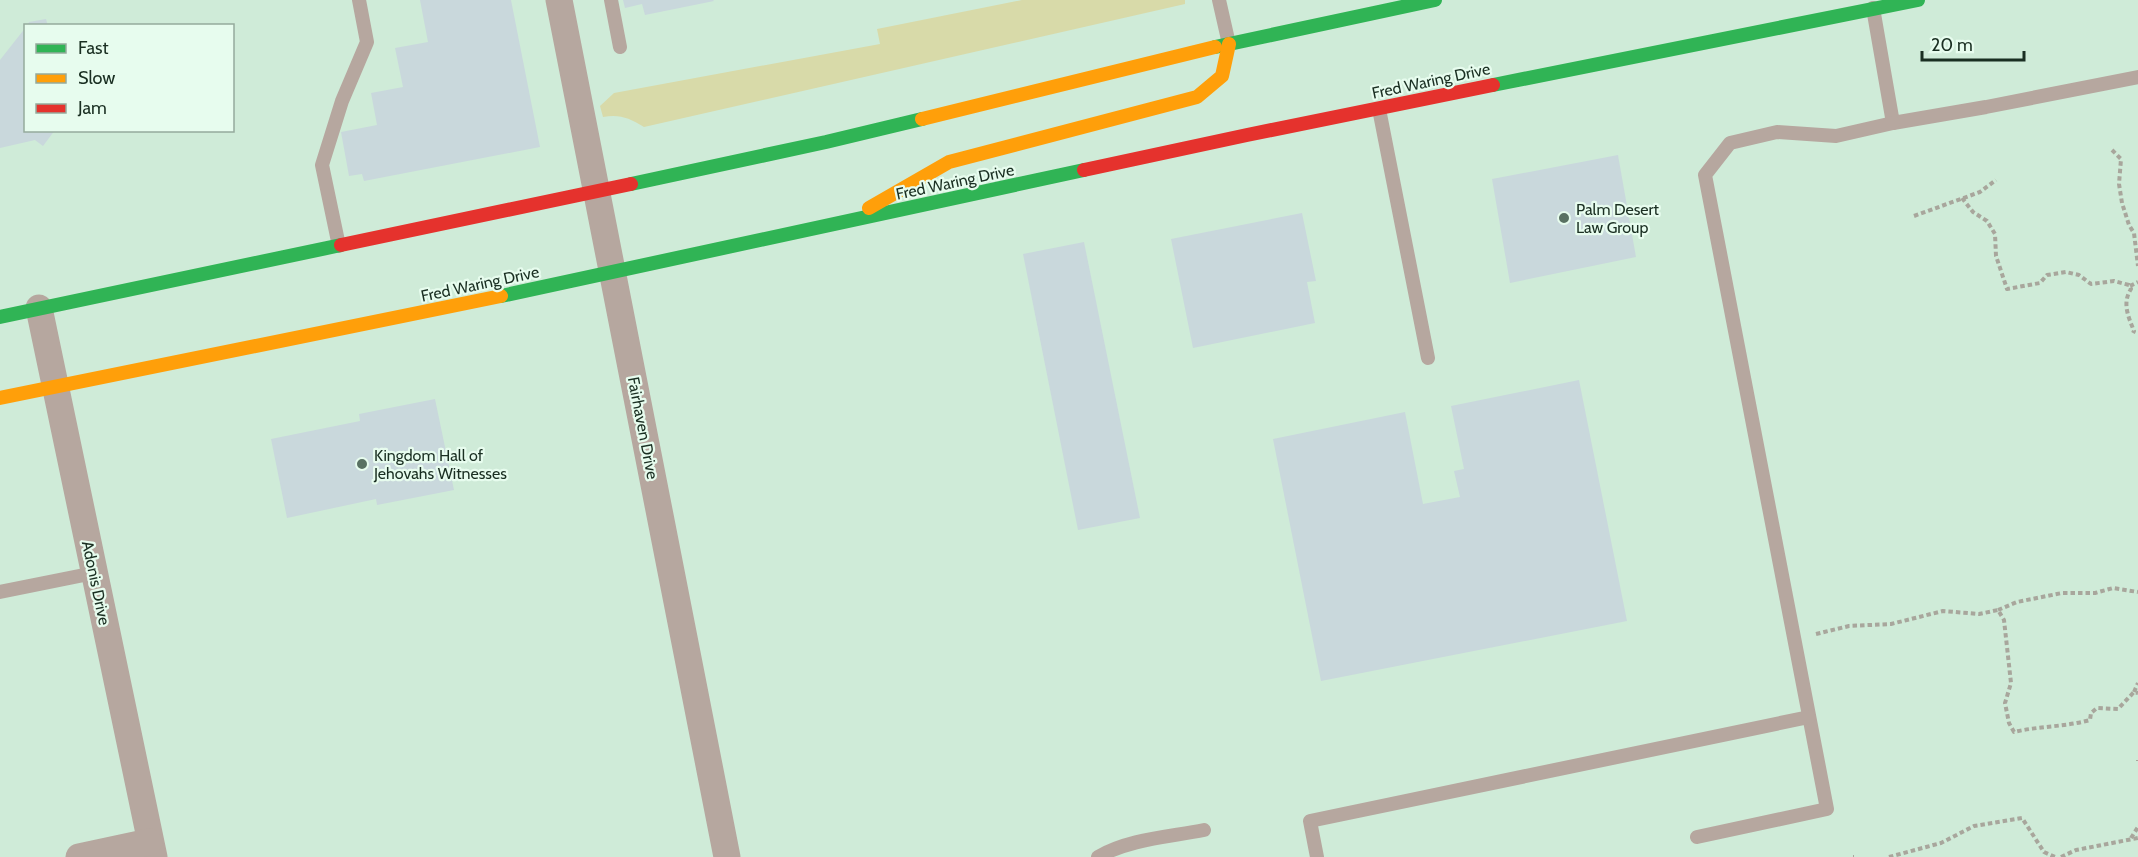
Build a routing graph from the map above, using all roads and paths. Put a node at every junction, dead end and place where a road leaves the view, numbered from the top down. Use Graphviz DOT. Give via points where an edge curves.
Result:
graph roads {
  1 [pos="358,0"];
  2 [pos="559,0"];
  3 [pos="611,0"];
  4 [pos="1220,0"];
  5 [pos="1435,0"];
  6 [pos="1918,0"];
  7 [pos="1872,3"];
  8 [pos="1228,44"];
  9 [pos="620,47"];
  10 [pos="2138,77"];
  11 [pos="1379,109"];
  12 [pos="1893,123"];
  13 [pos="2112,150"];
  14 [pos="1996,180"];
  15 [pos="596,192"];
  16 [pos="1962,198"];
  17 [pos="1914,216"];
  18 [pos="844,223"];
  19 [pos="339,246"];
  20 [pos="2138,266"];
  21 [pos="613,273"];
  22 [pos="2138,282"];
  23 [pos="2130,286"];
  24 [pos="39,308"];
  25 [pos="0,317"];
  26 [pos="2133,333"];
  27 [pos="1428,358"];
  28 [pos="56,386"];
  29 [pos="0,398"];
  30 [pos="94,573"];
  31 [pos="0,592"];
  32 [pos="2138,592"];
  33 [pos="1998,610"];
  34 [pos="1794,640"];
  35 [pos="2138,683"];
  36 [pos="2136,692"];
  37 [pos="1809,717"];
  38 [pos="2138,827"];
  39 [pos="1204,830"];
  40 [pos="1697,837"];
  41 [pos="2131,838"];
  42 [pos="2138,838"];
  43 [pos="152,850"];
  44 [pos="79,857"];
  45 [pos="728,857"];
  46 [pos="1098,857"];
  47 [pos="1317,857"];
  48 [pos="1889,857"];
  49 [pos="2055,857"];
  50 [pos="2061,857"];
  1 -- 19 [label="lane" via="367,42 342,101 322,165"];
  2 -- 15 [label="street, Fairhaven Drive"];
  3 -- 9 [label="lane"];
  4 -- 8 [label="lane"];
  5 -- 8 [label="main road"];
  6 -- 7 [label="main road, Fred Waring Drive"];
  7 -- 11 [label="main road, Fred Waring Drive"];
  7 -- 12 [label="lane"];
  8 -- 15 [label="main road" via="826,142"];
  8 -- 18 [label="main road" via="1222,76 1197,97 949,162"];
  10 -- 12 [label="lane"];
  11 -- 18 [label="main road, Fred Waring Drive"];
  11 -- 27 [label="lane"];
  12 -- 34 [label="lane" via="1836,136 1777,132 1730,143 1705,176"];
  13 -- 20 [label="path" via="2121,159 2122,203 2134,233"];
  14 -- 16 [label="path" via="1980,192"];
  15 -- 19 [label="main road"];
  15 -- 21 [label="street, Fairhaven Drive"];
  16 -- 17 [label="path"];
  16 -- 23 [label="path" via="1995,234 1996,256 2007,289 2040,283 2047,276 2067,272 2091,284 2114,281"];
  18 -- 21 [label="main road, Fred Waring Drive"];
  19 -- 24 [label="main road"];
  21 -- 28 [label="main road, Fred Waring Drive"];
  21 -- 45 [label="street, Fairhaven Drive"];
  22 -- 23 [label="path"];
  23 -- 26 [label="path" via="2126,305"];
  24 -- 25 [label="main road"];
  24 -- 28 [label="street, Adonis Drive"];
  28 -- 29 [label="main road, Fred Waring Drive"];
  28 -- 30 [label="street, Adonis Drive"];
  30 -- 31 [label="lane"];
  30 -- 43 [label="street, Adonis Drive"];
  32 -- 33 [label="path" via="2113,588 2095,593 2062,593"];
  33 -- 34 [label="path" via="1979,614 1943,611 1891,624 1849,626"];
  33 -- 36 [label="path" via="2004,620 2011,683 2005,703 2014,732 2090,720 2097,708 2118,709"];
  34 -- 37 [label="lane"];
  35 -- 36 [label="path"];
  37 -- 40 [label="lane" via="1827,809"];
  37 -- 47 [label="lane" via="1310,820"];
  38 -- 41 [label="path"];
  39 -- 46 [label="lane" via="1112,849"];
  41 -- 42 [label="path"];
  41 -- 50 [label="path"];
  43 -- 44 [label="street"];
  48 -- 49 [label="path" via="1941,843 1974,826 2022,818 2044,852"];
}
